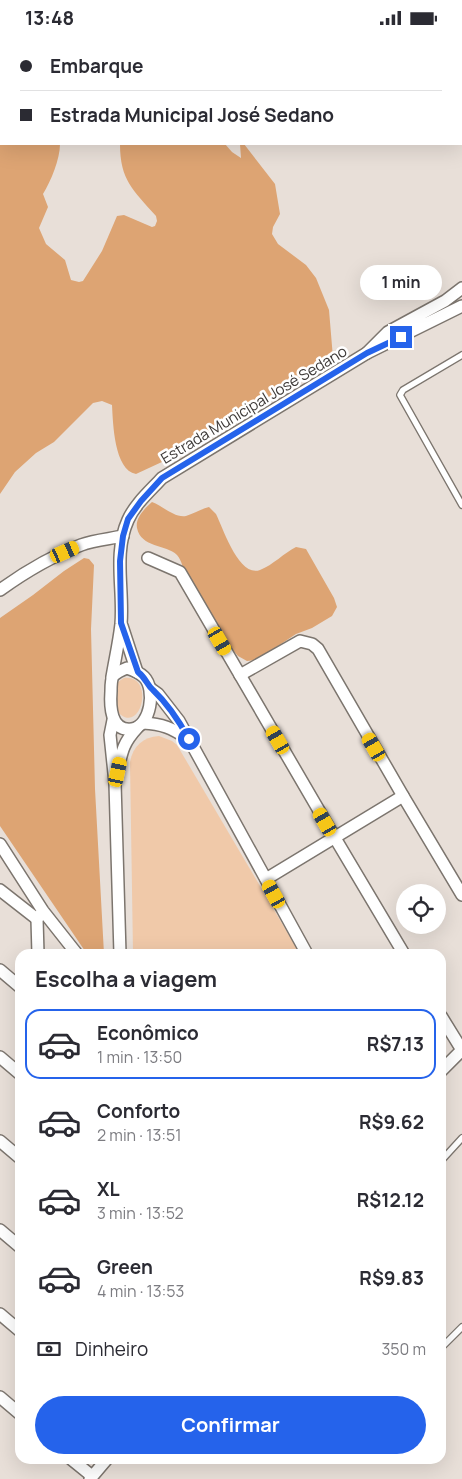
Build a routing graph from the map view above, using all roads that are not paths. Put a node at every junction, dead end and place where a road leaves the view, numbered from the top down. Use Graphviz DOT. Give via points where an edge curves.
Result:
graph roads {
  1 [pos="462,288"];
  2 [pos="462,306"];
  3 [pos="367,353"];
  4 [pos="462,355"];
  5 [pos="462,505"];
  6 [pos="123,536"];
  7 [pos="148,558"];
  8 [pos="0,589"];
  9 [pos="121,623"];
  10 [pos="138,672"];
  11 [pos="240,675"];
  12 [pos="112,677"];
  13 [pos="151,689"];
  14 [pos="113,721"];
  15 [pos="140,725"];
  16 [pos="189,739"];
  17 [pos="115,783"];
  18 [pos="403,796"];
  19 [pos="334,838"];
  20 [pos="0,844"];
  21 [pos="266,879"];
  22 [pos="0,890"];
  23 [pos="462,895"];
  24 [pos="40,915"];
  25 [pos="38,949"];
  26 [pos="72,949"];
  27 [pos="120,949"];
  28 [pos="304,949"];
  29 [pos="401,949"];
  30 [pos="0,970"];
  31 [pos="15,983"];
  32 [pos="446,1024"];
  33 [pos="462,1050"];
  34 [pos="0,1057"];
  35 [pos="446,1066"];
  36 [pos="15,1070"];
  37 [pos="462,1138"];
  38 [pos="0,1141"];
  39 [pos="15,1154"];
  40 [pos="446,1156"];
  41 [pos="0,1230"];
  42 [pos="15,1243"];
  43 [pos="0,1314"];
  44 [pos="15,1327"];
  45 [pos="462,1327"];
  46 [pos="446,1344"];
  47 [pos="0,1397"];
  48 [pos="15,1410"];
  49 [pos="77,1464"];
  50 [pos="103,1464"];
  51 [pos="91,1478"];
  1 -- 3 [label="street, Estrada Municipal José Sedano" via="388,332"];
  2 -- 3 [label="street, Estrada Municipal José Sedano"];
  3 -- 6 [label="street, Estrada Municipal José Sedano" via="162,478 128,519"];
  4 -- 5 [label="lane" via="403,390 400,395"];
  6 -- 8 [label="street" via="83,544 47,560"];
  6 -- 9 [label="street, Estrada Municipal José Sedano"];
  7 -- 11 [label="street" via="180,572"];
  9 -- 10 [label="street, Estrada Municipal José Sedano"];
  9 -- 12 [label="street, Estrada Municipal José Sedano"];
  10 -- 12 [label="street" via="127,668"];
  10 -- 13 [label="street"];
  11 -- 18 [label="street" via="294,643 312,644 318,649"];
  11 -- 19 [label="street"];
  12 -- 14 [label="street" via="110,711"];
  13 -- 15 [label="street" via="147,716"];
  13 -- 16 [label="street" via="179,721"];
  14 -- 15 [label="street" via="130,730"];
  14 -- 17 [label="street" via="110,735"];
  15 -- 16 [label="street" via="170,727"];
  15 -- 17 [label="street" via="122,749"];
  16 -- 21 [label="street"];
  17 -- 27 [label="street"];
  18 -- 19 [label="street"];
  18 -- 23 [label="street"];
  19 -- 21 [label="street"];
  19 -- 29 [label="street"];
  20 -- 24 [label="street"];
  21 -- 28 [label="street"];
  22 -- 24 [label="street"];
  24 -- 25 [label="street"];
  24 -- 26 [label="street"];
  30 -- 31 [label="street"];
  32 -- 33 [label="street"];
  33 -- 35 [label="street"];
  34 -- 36 [label="street"];
  37 -- 40 [label="lane"];
  38 -- 39 [label="street"];
  41 -- 42 [label="street"];
  43 -- 44 [label="street"];
  45 -- 46 [label="lane"];
  47 -- 48 [label="street"];
  49 -- 51 [label="street"];
  50 -- 51 [label="street"];
}
